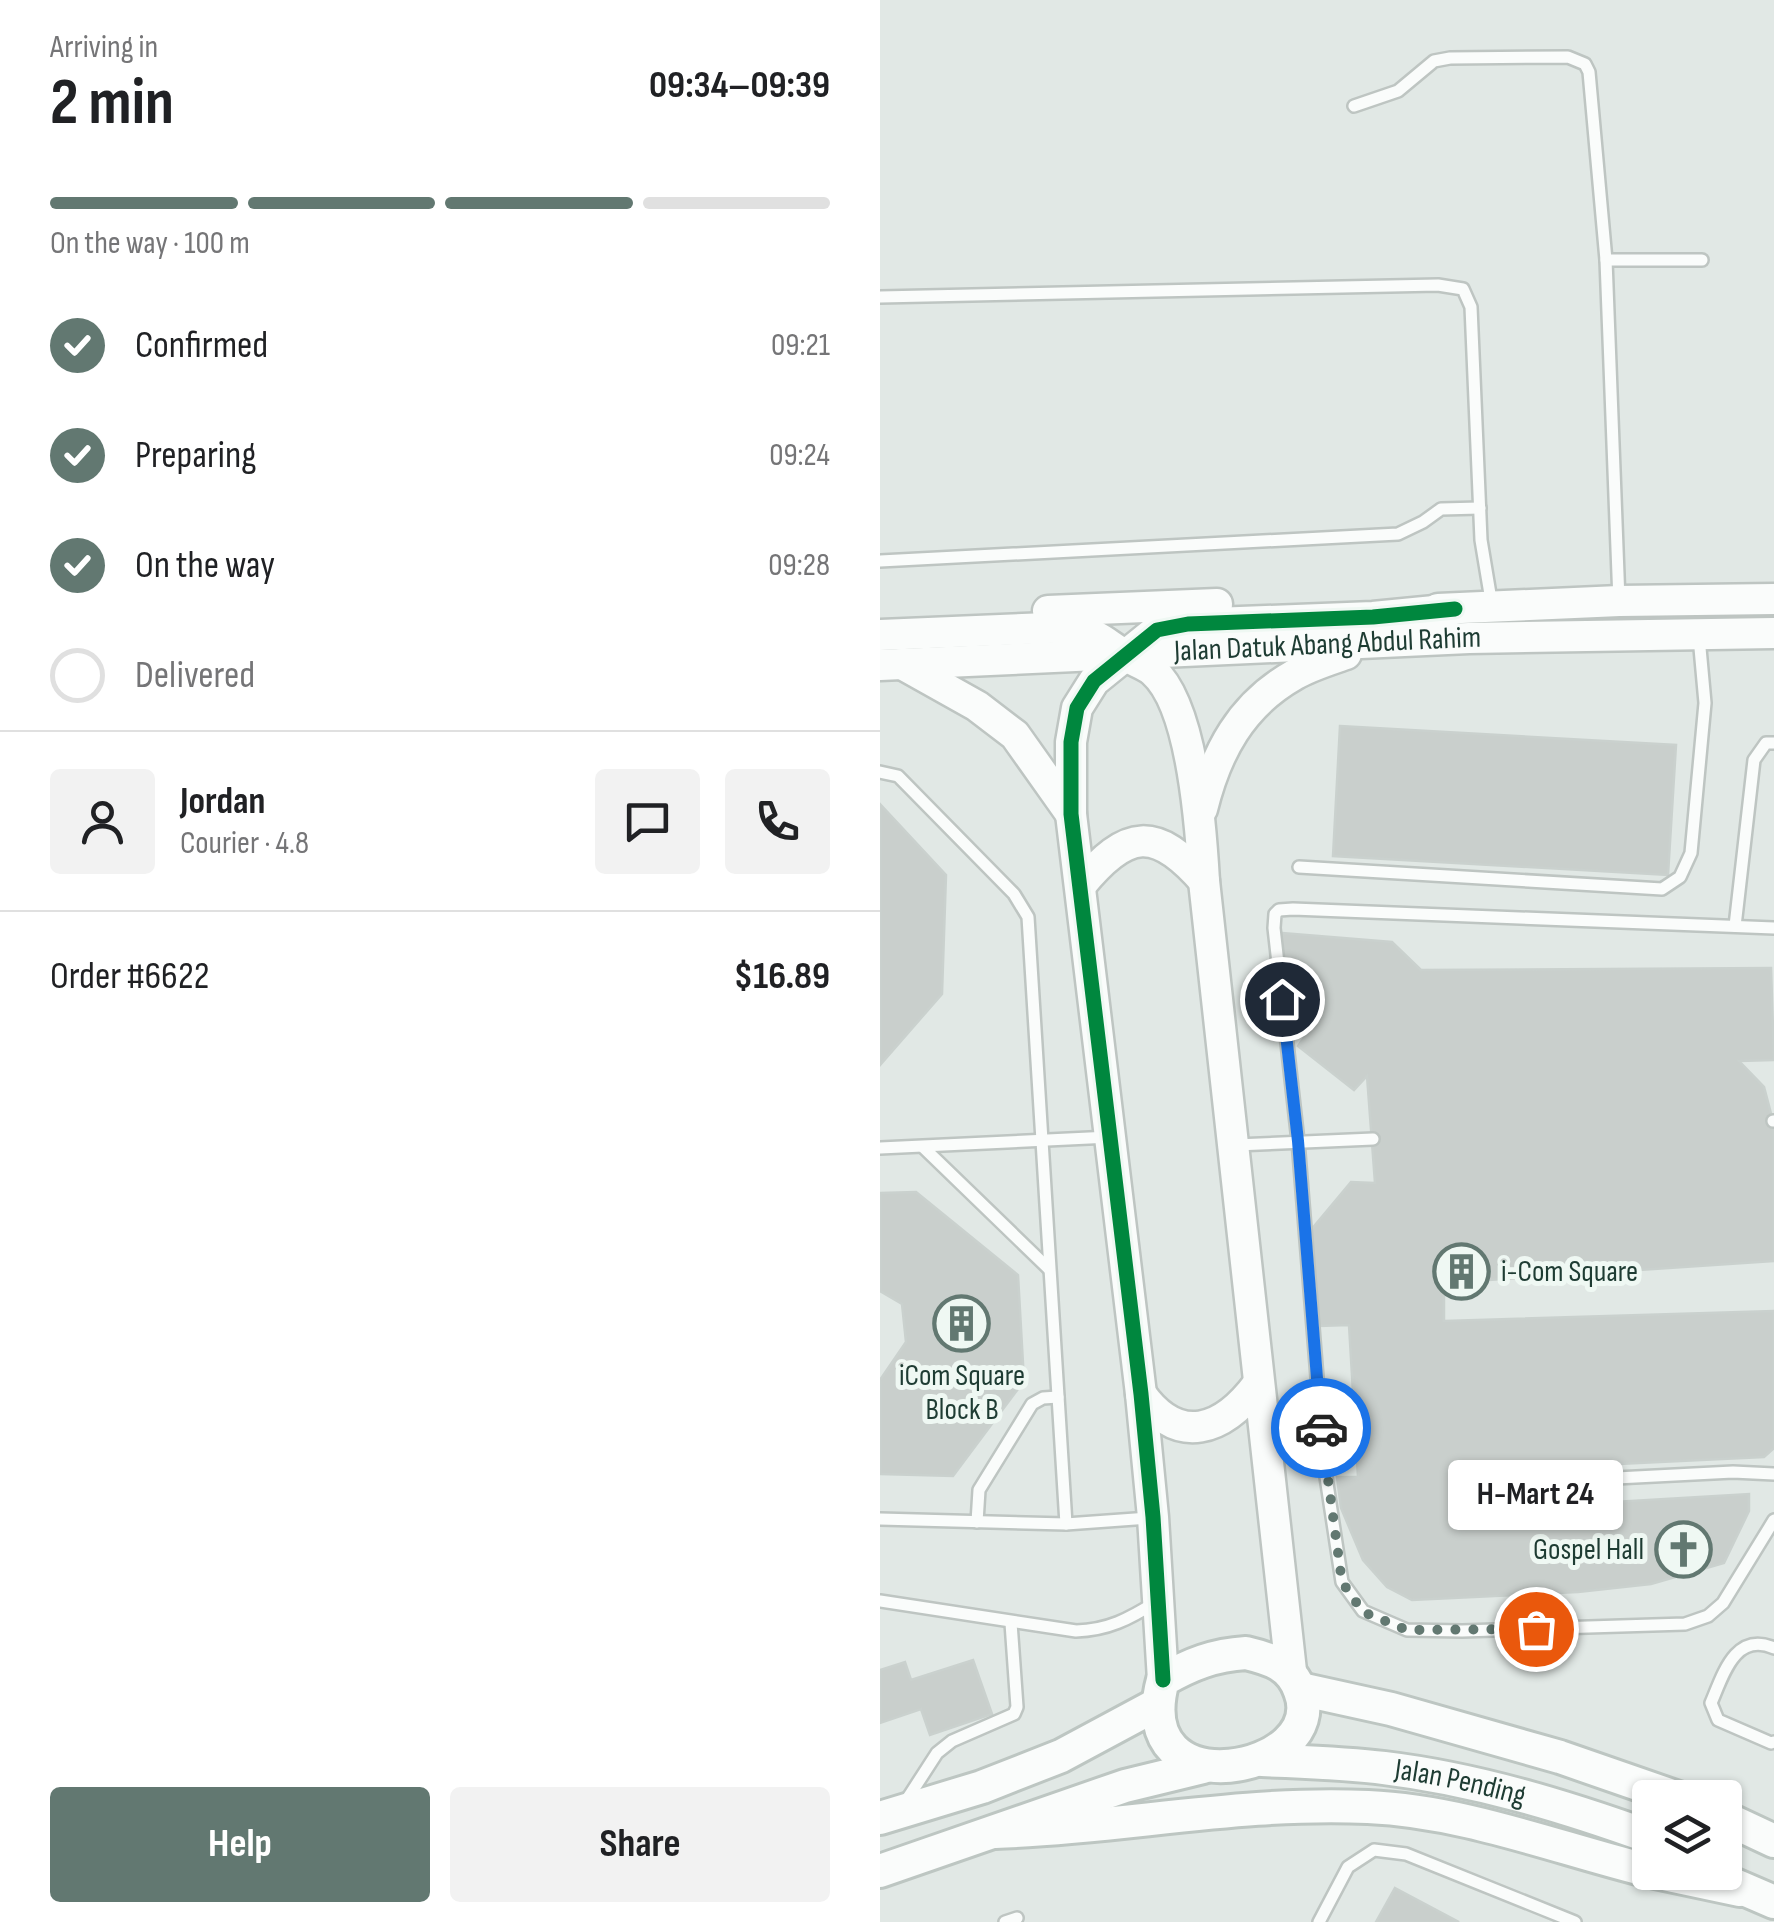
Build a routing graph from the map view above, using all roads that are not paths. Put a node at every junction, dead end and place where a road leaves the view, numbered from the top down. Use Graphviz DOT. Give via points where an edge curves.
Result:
graph roads {
  1 [pos="1354,106"];
  2 [pos="1606,260"];
  3 [pos="1702,260"];
  4 [pos="880,297"];
  5 [pos="1480,508"];
  6 [pos="880,561"];
  7 [pos="1774,599"];
  8 [pos="1619,601"];
  9 [pos="1492,606"];
  10 [pos="1455,609"];
  11 [pos="880,618"];
  12 [pos="1774,632"];
  13 [pos="1698,633"];
  14 [pos="880,635"];
  15 [pos="1367,645"];
  16 [pos="1124,655"];
  17 [pos="891,664"];
  18 [pos="1774,742"];
  19 [pos="880,772"];
  20 [pos="1071,814"];
  21 [pos="1200,816"];
  22 [pos="1300,867"];
  23 [pos="1204,880"];
  24 [pos="1081,884"];
  25 [pos="1735,926"];
  26 [pos="1774,928"];
  27 [pos="1111,1137"];
  28 [pos="1373,1139"];
  29 [pos="1040,1140"];
  30 [pos="1298,1141"];
  31 [pos="1236,1145"];
  32 [pos="923,1147"];
  33 [pos="880,1148"];
  34 [pos="1049,1269"];
  35 [pos="1258,1384"];
  36 [pos="1140,1394"];
  37 [pos="1058,1396"];
  38 [pos="1774,1474"];
  39 [pos="1519,1483"];
  40 [pos="880,1518"];
  41 [pos="1153,1518"];
  42 [pos="1774,1520"];
  43 [pos="977,1522"];
  44 [pos="1066,1524"];
  45 [pos="880,1600"];
  46 [pos="1156,1602"];
  47 [pos="1011,1623"];
  48 [pos="1774,1648"];
  49 [pos="1295,1680"];
  50 [pos="1160,1692"];
  51 [pos="1774,1742"];
  52 [pos="1262,1760"];
  53 [pos="1203,1767"];
  54 [pos="1632,1782"];
  55 [pos="890,1815"];
  56 [pos="1742,1826"];
  57 [pos="1632,1831"];
  58 [pos="995,1832"];
  59 [pos="1774,1841"];
  60 [pos="1632,1866"];
  61 [pos="880,1871"];
  62 [pos="1740,1890"];
  63 [pos="1774,1902"];
  64 [pos="1319,1922"];
  65 [pos="1576,1922"];
  1 -- 2 [label="lane" via="1398,91 1434,61 1450,58 1568,57 1586,64"];
  2 -- 3 [label="lane"];
  2 -- 8 [label="lane"];
  4 -- 5 [label="lane" via="1463,288 1471,306"];
  5 -- 6 [label="lane" via="1441,509 1398,534"];
  5 -- 9 [label="lane"];
  7 -- 8 [label="street, Jalan Datuk Abang Abdul Rahim"];
  8 -- 9 [label="street, Jalan Datuk Abang Abdul Rahim"];
  9 -- 10 [label="street, Jalan Datuk Abang Abdul Rahim"];
  10 -- 11 [label="street, Jalan Datuk Abang Abdul Rahim" via="1222,603"];
  10 -- 16 [label="street" via="1188,624 1157,630"];
  12 -- 13 [label="street, Jalan Datuk Abang Abdul Rahim"];
  13 -- 15 [label="street, Jalan Datuk Abang Abdul Rahim"];
  13 -- 22 [label="lane" via="1704,703 1690,852 1680,877 1662,888"];
  14 -- 16 [label="street" via="1072,627 1100,635"];
  15 -- 16 [label="street, Jalan Datuk Abang Abdul Rahim"];
  15 -- 21 [label="street" via="1293,675 1239,720 1212,771"];
  16 -- 17 [label="street, Jalan Datuk Abang Abdul Rahim"];
  16 -- 20 [label="street" via="1094,681 1077,708"];
  16 -- 21 [label="street" via="1153,671 1180,716"];
  17 -- 20 [label="street" via="977,706 1015,735"];
  18 -- 25 [label="lane" via="1754,760"];
  19 -- 29 [label="lane" via="898,776 1014,894 1028,917"];
  20 -- 24 [label="street"];
  21 -- 23 [label="street"];
  23 -- 24 [label="street" via="1164,844 1134,842 1103,858"];
  23 -- 31 [label="street"];
  24 -- 27 [label="street"];
  25 -- 26 [label="lane"];
  25 -- 30 [label="lane" via="1279,910 1274,928"];
  27 -- 29 [label="lane"];
  27 -- 36 [label="street"];
  28 -- 30 [label="lane"];
  29 -- 32 [label="lane"];
  29 -- 34 [label="lane"];
  30 -- 31 [label="lane"];
  30 -- 42 [label="lane" via="1324,1464 1342,1582 1363,1612 1407,1630 1685,1624 1723,1603"];
  31 -- 35 [label="street"];
  32 -- 33 [label="lane"];
  32 -- 34 [label="lane"];
  34 -- 37 [label="lane"];
  35 -- 36 [label="street" via="1240,1407 1204,1426 1172,1423"];
  35 -- 49 [label="street"];
  36 -- 41 [label="street"];
  37 -- 43 [label="lane" via="1032,1404 979,1490"];
  37 -- 44 [label="lane"];
  38 -- 39 [label="lane"];
  40 -- 43 [label="lane"];
  41 -- 44 [label="lane"];
  41 -- 46 [label="street"];
  43 -- 44 [label="lane"];
  45 -- 47 [label="lane"];
  46 -- 47 [label="lane" via="1121,1624 1096,1630"];
  46 -- 50 [label="street"];
  47 -- 55 [label="lane" via="1014,1714 952,1741"];
  48 -- 51 [label="lane" via="1748,1644 1731,1657 1711,1703 1718,1720"];
  49 -- 50 [label="main road" via="1270,1658 1215,1655 1193,1663"];
  49 -- 52 [label="main road" via="1302,1722 1293,1738"];
  49 -- 54 [label="main road, Jalan Pending"];
  50 -- 53 [label="main road" via="1160,1732 1173,1751"];
  50 -- 55 [label="main road" via="1061,1756"];
  52 -- 53 [label="main road"];
  52 -- 57 [label="main road, Jalan Pending" via="1385,1768 1485,1786"];
  53 -- 58 [label="main road" via="1125,1786"];
  56 -- 59 [label="main road"];
  58 -- 60 [label="main road" via="1279,1807 1371,1807 1546,1840"];
  58 -- 61 [label="main road"];
  62 -- 63 [label="main road"];
  64 -- 65 [label="lane" via="1348,1867 1374,1850 1406,1854"];
}
